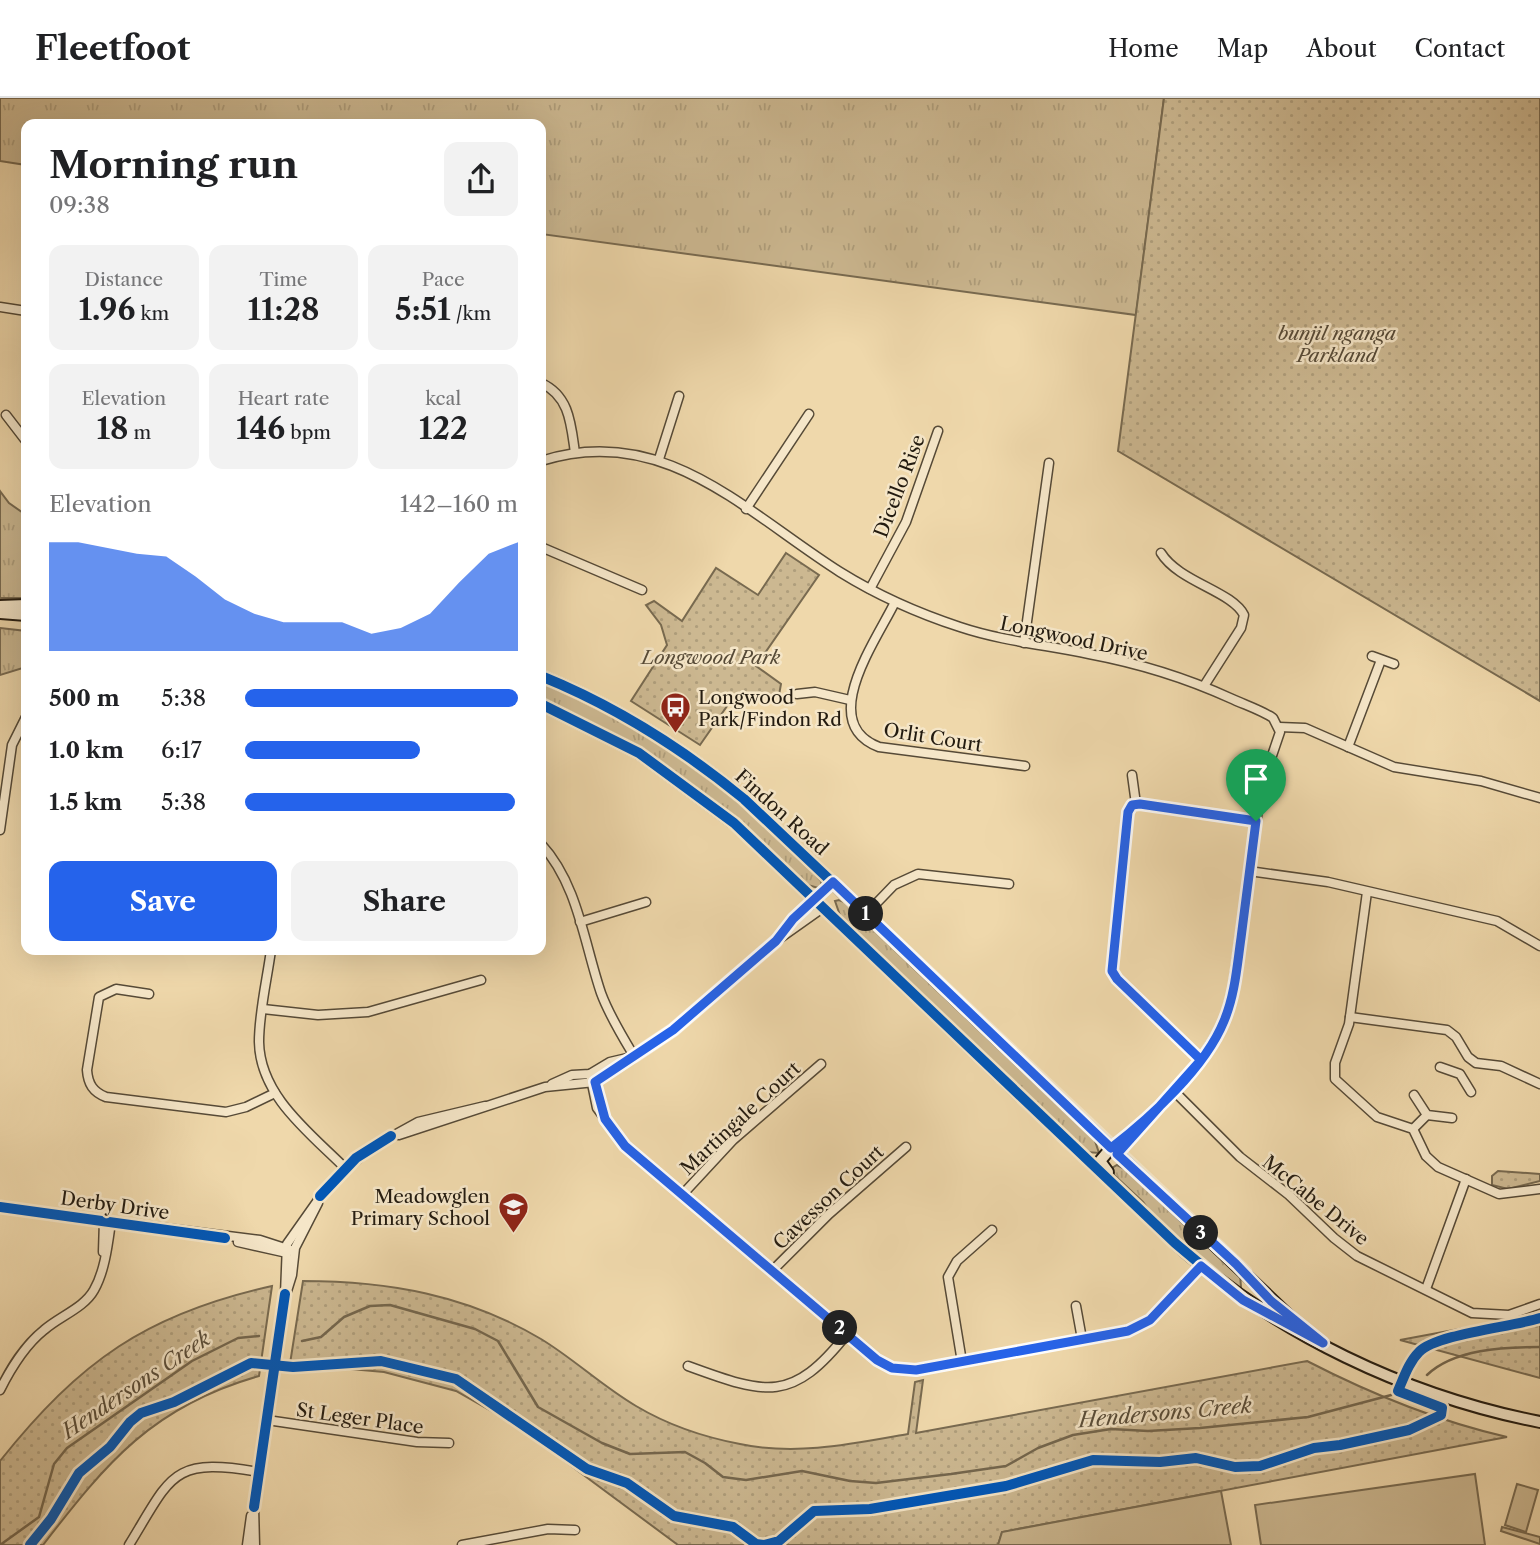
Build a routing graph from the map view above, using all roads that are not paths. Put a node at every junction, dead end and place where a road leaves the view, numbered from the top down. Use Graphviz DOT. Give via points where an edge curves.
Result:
graph roads {
  1 [pos="0,307"];
  2 [pos="21,310"];
  3 [pos="546,386"];
  4 [pos="680,396"];
  5 [pos="809,414"];
  6 [pos="6,415"];
  7 [pos="938,431"];
  8 [pos="21,434"];
  9 [pos="575,453"];
  10 [pos="659,459"];
  11 [pos="546,460"];
  12 [pos="1049,463"];
  13 [pos="746,509"];
  14 [pos="546,549"];
  15 [pos="1161,553"];
  16 [pos="870,589"];
  17 [pos="642,590"];
  18 [pos="895,602"];
  19 [pos="21,605"];
  20 [pos="0,606"];
  21 [pos="0,613"];
  22 [pos="21,615"];
  23 [pos="1024,643"];
  24 [pos="1372,656"];
  25 [pos="1381,660"];
  26 [pos="1394,664"];
  27 [pos="546,678"];
  28 [pos="1203,686"];
  29 [pos="797,694"];
  30 [pos="850,700"];
  31 [pos="546,706"];
  32 [pos="21,727"];
  33 [pos="1279,727"];
  34 [pos="1348,747"];
  35 [pos="1025,766"];
  36 [pos="1132,775"];
  37 [pos="1540,798"];
  38 [pos="1136,804"];
  39 [pos="1256,821"];
  40 [pos="0,830"];
  41 [pos="546,850"];
  42 [pos="1250,871"];
  43 [pos="1009,884"];
  44 [pos="836,885"];
  45 [pos="1367,892"];
  46 [pos="646,902"];
  47 [pos="820,903"];
  48 [pos="866,914"];
  49 [pos="580,922"];
  50 [pos="1540,946"];
  51 [pos="270,955"];
  52 [pos="481,980"];
  53 [pos="149,994"];
  54 [pos="263,1009"];
  55 [pos="1350,1017"];
  56 [pos="634,1056"];
  57 [pos="1201,1060"];
  58 [pos="1471,1060"];
  59 [pos="821,1064"];
  60 [pos="1440,1067"];
  61 [pos="1460,1074"];
  62 [pos="591,1080"];
  63 [pos="1540,1084"];
  64 [pos="1172,1090"];
  65 [pos="1471,1092"];
  66 [pos="275,1093"];
  67 [pos="1414,1095"];
  68 [pos="1427,1115"];
  69 [pos="1452,1118"];
  70 [pos="1413,1129"];
  71 [pos="906,1147"];
  72 [pos="1114,1151"];
  73 [pos="345,1168"];
  74 [pos="1101,1170"];
  75 [pos="1466,1180"];
  76 [pos="1540,1189"];
  77 [pos="682,1195"];
  78 [pos="0,1207"];
  79 [pos="107,1222"];
  80 [pos="992,1230"];
  81 [pos="288,1250"];
  82 [pos="1201,1266"];
  83 [pos="772,1271"];
  84 [pos="1245,1272"];
  85 [pos="1426,1289"];
  86 [pos="1233,1293"];
  87 [pos="1540,1304"];
  88 [pos="1076,1306"];
  89 [pos="847,1334"];
  90 [pos="1082,1339"];
  91 [pos="1323,1343"];
  92 [pos="962,1362"];
  93 [pos="688,1366"];
  94 [pos="0,1390"];
  95 [pos="267,1420"];
  96 [pos="1540,1422"];
  97 [pos="449,1443"];
  98 [pos="260,1472"];
  99 [pos="254,1507"];
  100 [pos="575,1530"];
  101 [pos="129,1545"];
  102 [pos="247,1545"];
  103 [pos="256,1545"];
  104 [pos="462,1545"];
  1 -- 2 [label="street"];
  3 -- 9 [label="street" via="568,409"];
  4 -- 10 [label="street"];
  5 -- 13 [label="street"];
  6 -- 8 [label="street"];
  7 -- 16 [label="street, Dicello Rise" via="906,522"];
  9 -- 10 [label="street, Longwood Drive" via="626,452"];
  9 -- 11 [label="street, Longwood Drive"];
  10 -- 13 [label="street, Longwood Drive"];
  12 -- 23 [label="street"];
  13 -- 16 [label="street, Longwood Drive"];
  14 -- 17 [label="street"];
  15 -- 28 [label="street" via="1172,567 1236,605 1244,615 1241,628"];
  16 -- 18 [label="street, Longwood Drive"];
  18 -- 23 [label="street, Longwood Drive" via="963,628"];
  18 -- 30 [label="street"];
  19 -- 20 [label="main road"];
  21 -- 22 [label="main road"];
  23 -- 28 [label="street, Longwood Drive" via="1089,654"];
  24 -- 25 [label="street"];
  25 -- 26 [label="street"];
  25 -- 34 [label="street"];
  27 -- 44 [label="main road, Findon Road" via="630,719 701,765"];
  28 -- 33 [label="street, Longwood Drive" via="1270,716"];
  29 -- 30 [label="street" via="815,692"];
  30 -- 35 [label="street, Orlit Court" via="852,726 871,744"];
  31 -- 47 [label="main road" via="609,736 669,773 734,823"];
  32 -- 40 [label="street" via="12,745"];
  33 -- 34 [label="street" via="1305,728"];
  33 -- 39 [label="street"];
  34 -- 37 [label="street" via="1394,767 1481,781"];
  36 -- 38 [label="street"];
  38 -- 39 [label="street"];
  38 -- 57 [label="street" via="1127,818 1112,971"];
  39 -- 42 [label="street"];
  41 -- 49 [label="street" via="561,870"];
  42 -- 45 [label="street"];
  42 -- 57 [label="street" via="1230,1005"];
  43 -- 48 [label="street" via="918,874 894,885"];
  44 -- 47 [label="main road"];
  44 -- 48 [label="main road, Findon Road"];
  45 -- 50 [label="street" via="1504,923"];
  45 -- 55 [label="street"];
  46 -- 49 [label="street"];
  47 -- 56 [label="street" via="793,919 776,941 673,1030"];
  47 -- 74 [label="main road"];
  48 -- 72 [label="main road, Findon Road"];
  49 -- 56 [label="street" via="606,1004"];
  51 -- 54 [label="street"];
  52 -- 54 [label="street" via="368,1012 318,1015"];
  53 -- 66 [label="street" via="112,989 99,997 87,1070 94,1091 106,1097 217,1112 246,1107"];
  54 -- 66 [label="street" via="260,1050"];
  55 -- 58 [label="street" via="1447,1030"];
  55 -- 70 [label="street" via="1333,1069 1335,1079 1377,1117"];
  56 -- 62 [label="street" via="610,1062"];
  57 -- 64 [label="street"];
  58 -- 61 [label="street"];
  58 -- 63 [label="street" via="1501,1066"];
  59 -- 77 [label="street, Martingale Court" via="733,1140"];
  60 -- 61 [label="street"];
  61 -- 65 [label="street"];
  62 -- 73 [label="street" via="572,1075 485,1106 418,1122"];
  62 -- 77 [label="street" via="605,1119 625,1146"];
  64 -- 72 [label="street"];
  64 -- 85 [label="street, McCabe Drive" via="1240,1157 1345,1247"];
  66 -- 73 [label="street"];
  67 -- 68 [label="street"];
  68 -- 69 [label="street"];
  68 -- 70 [label="street"];
  70 -- 75 [label="street" via="1433,1165"];
  71 -- 83 [label="street, Cavesson Court"];
  72 -- 74 [label="main road"];
  72 -- 84 [label="main road, Findon Road"];
  73 -- 81 [label="street" via="320,1196"];
  74 -- 82 [label="main road, Findon Road"];
  75 -- 76 [label="street" via="1504,1194"];
  75 -- 85 [label="street"];
  77 -- 83 [label="street"];
  78 -- 79 [label="street, Derby Drive"];
  79 -- 81 [label="street, Derby Drive"];
  79 -- 94 [label="street" via="100,1275 90,1296 32,1340"];
  80 -- 92 [label="street" via="957,1261 948,1277"];
  81 -- 95 [label="street" via="292,1275 285,1294"];
  82 -- 86 [label="main road, Findon Road"];
  82 -- 90 [label="street" via="1143,1325"];
  83 -- 89 [label="street"];
  84 -- 86 [label="main road" via="1245,1289"];
  84 -- 91 [label="main road, Findon Road" via="1271,1301"];
  85 -- 87 [label="street, McCabe Drive" via="1481,1315 1509,1315"];
  86 -- 91 [label="main road, Findon Road"];
  88 -- 90 [label="street"];
  89 -- 92 [label="street" via="892,1368 916,1370"];
  89 -- 93 [label="street" via="817,1370 783,1386 739,1383"];
  90 -- 92 [label="street"];
  91 -- 96 [label="main road, Findon Road" via="1423,1389"];
  95 -- 97 [label="street, St Leger Place"];
  95 -- 98 [label="street"];
  98 -- 99 [label="street"];
  98 -- 101 [label="street" via="216,1465 186,1471 164,1488"];
  99 -- 102 [label="street"];
  99 -- 103 [label="street"];
  100 -- 104 [label="street" via="548,1529"];
}
